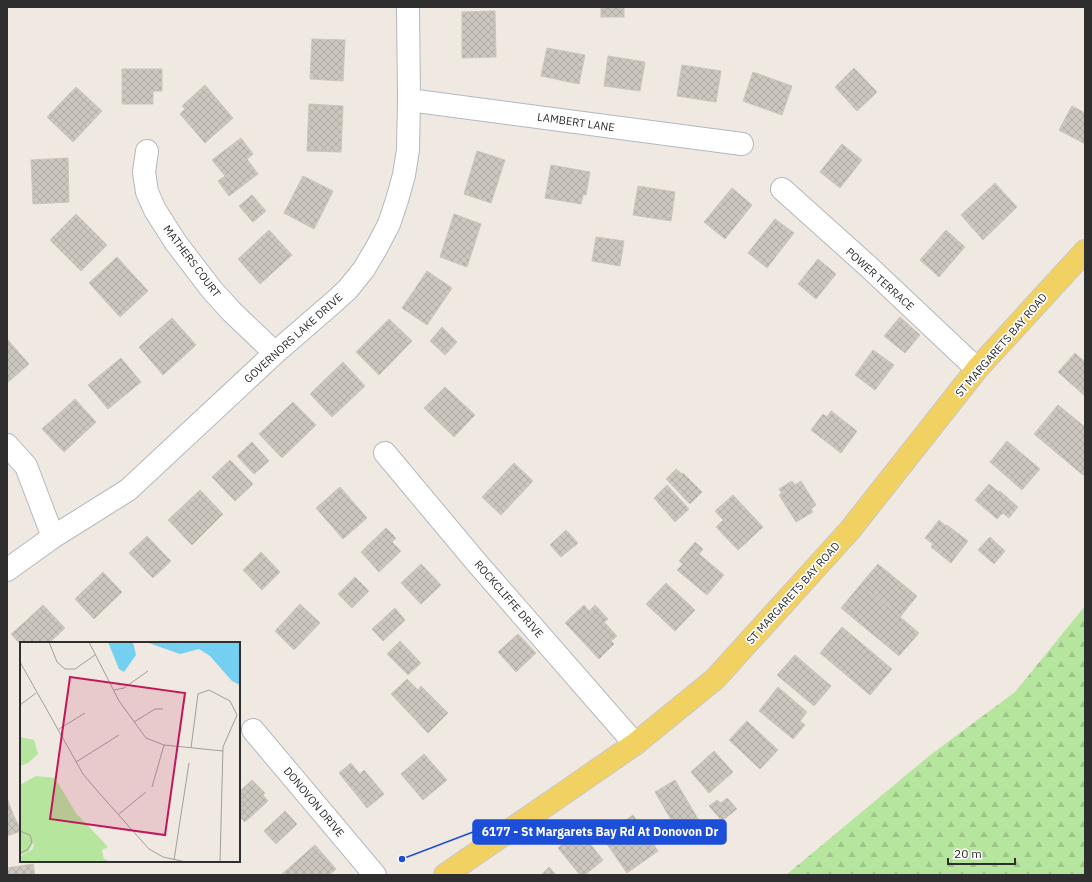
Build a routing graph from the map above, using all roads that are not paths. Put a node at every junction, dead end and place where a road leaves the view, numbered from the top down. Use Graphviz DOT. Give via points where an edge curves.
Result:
graph roads {
  1 [pos="408,7"];
  2 [pos="409,100"];
  3 [pos="742,144"];
  4 [pos="146,151"];
  5 [pos="782,189"];
  6 [pos="1085,251"];
  7 [pos="275,353"];
  8 [pos="977,369"];
  9 [pos="7,445"];
  10 [pos="385,453"];
  11 [pos="53,537"];
  12 [pos="7,570"];
  13 [pos="253,730"];
  14 [pos="635,744"];
  15 [pos="375,875"];
  16 [pos="445,875"];
  1 -- 2 [label="street, GOVERNORS LAKE DRIVE"];
  2 -- 3 [label="street, LAMBERT LANE"];
  2 -- 7 [label="street, GOVERNORS LAKE DRIVE" via="408,150 404,175 391,218 377,247 348,289"];
  4 -- 7 [label="street, MATHERS COURT" via="144,172 148,192 155,210 176,243 212,290"];
  5 -- 8 [label="street, POWER TERRACE"];
  6 -- 8 [label="main road, ST MARGARETS BAY ROAD"];
  7 -- 11 [label="street, GOVERNORS LAKE DRIVE" via="128,490"];
  8 -- 14 [label="main road, ST MARGARETS BAY ROAD" via="850,530 715,679"];
  9 -- 11 [label="street" via="26,466"];
  10 -- 14 [label="street, ROCKCLIFFE DRIVE"];
  11 -- 12 [label="street, GOVERNORS LAKE DRIVE"];
  13 -- 15 [label="street, DONOVON DRIVE"];
  14 -- 16 [label="main road, ST MARGARETS BAY ROAD"];
}
